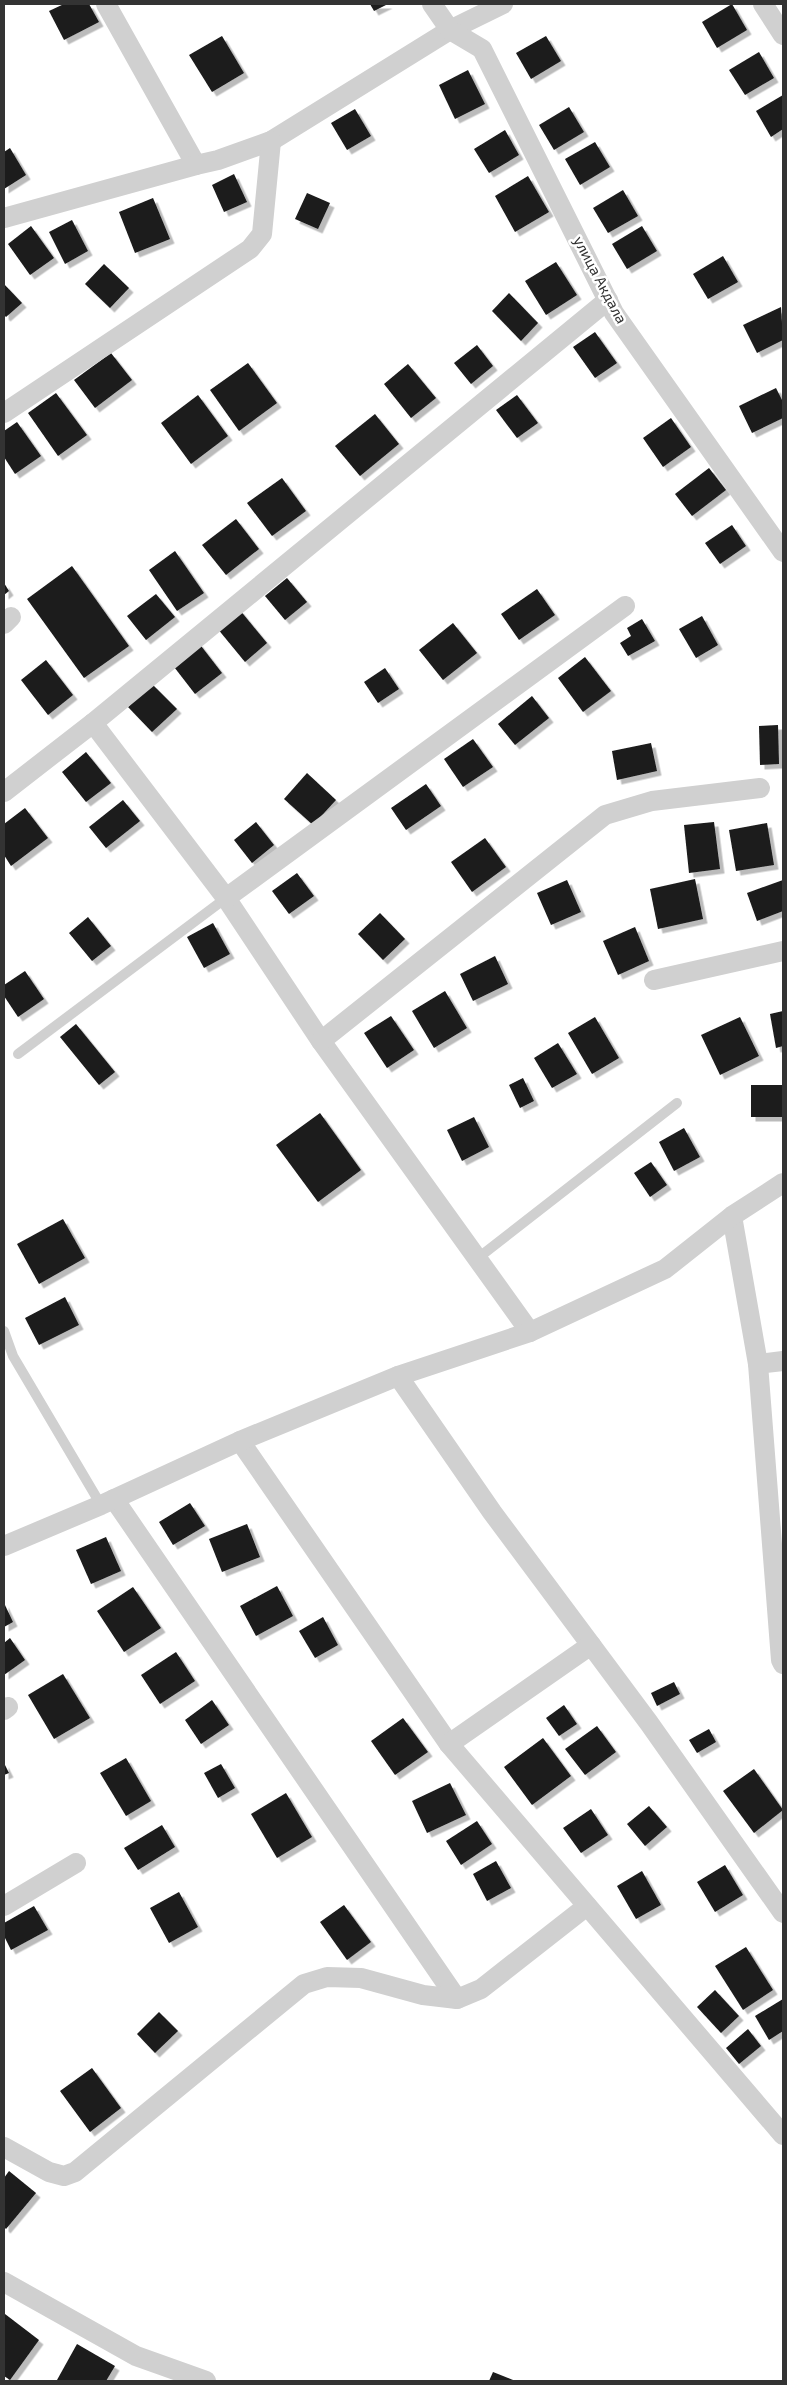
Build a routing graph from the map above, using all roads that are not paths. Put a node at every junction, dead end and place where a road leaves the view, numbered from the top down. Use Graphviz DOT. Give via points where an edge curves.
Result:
graph roads {
  1 [pos="106,4"];
  2 [pos="432,4"];
  3 [pos="504,4"];
  4 [pos="763,4"];
  5 [pos="450,30"];
  6 [pos="783,35"];
  7 [pos="271,141"];
  8 [pos="196,165"];
  9 [pos="4,218"];
  10 [pos="608,300"];
  11 [pos="4,413"];
  12 [pos="783,552"];
  13 [pos="625,606"];
  14 [pos="93,723"];
  15 [pos="760,788"];
  16 [pos="4,792"];
  17 [pos="226,898"];
  18 [pos="783,951"];
  19 [pos="654,980"];
  20 [pos="321,1041"];
  21 [pos="18,1054"];
  22 [pos="677,1103"];
  23 [pos="783,1183"];
  24 [pos="732,1216"];
  25 [pos="478,1258"];
  26 [pos="4,1331"];
  27 [pos="530,1332"];
  28 [pos="783,1361"];
  29 [pos="758,1364"];
  30 [pos="398,1376"];
  31 [pos="240,1441"];
  32 [pos="108,1502"];
  33 [pos="777,1521"];
  34 [pos="4,1546"];
  35 [pos="591,1645"];
  36 [pos="783,1664"];
  37 [pos="449,1744"];
  38 [pos="76,1863"];
  39 [pos="4,1906"];
  40 [pos="587,1906"];
  41 [pos="783,1913"];
  42 [pos="457,1999"];
  43 [pos="783,2135"];
  44 [pos="4,2147"];
  45 [pos="4,2282"];
  46 [pos="206,2381"];
  1 -- 8 [label="street"];
  2 -- 5 [label="street, улица Акдала"];
  3 -- 5 [label="street"];
  4 -- 6 [label="street"];
  5 -- 7 [label="street"];
  5 -- 10 [label="street, улица Акдала" via="482,49"];
  7 -- 8 [label="street"];
  7 -- 11 [label="street" via="262,234 250,249"];
  8 -- 9 [label="street"];
  10 -- 12 [label="street, улица Акдала"];
  10 -- 14 [label="street"];
  13 -- 17 [label="street"];
  14 -- 16 [label="street"];
  14 -- 17 [label="street"];
  15 -- 20 [label="street" via="652,801 605,815"];
  17 -- 20 [label="street"];
  17 -- 21 [label="lane"];
  18 -- 19 [label="street"];
  20 -- 25 [label="street"];
  22 -- 25 [label="lane"];
  23 -- 24 [label="street"];
  24 -- 27 [label="street" via="665,1269"];
  24 -- 29 [label="street"];
  25 -- 27 [label="street"];
  26 -- 32 [label="lane" via="13,1356"];
  27 -- 30 [label="street"];
  28 -- 29 [label="street"];
  29 -- 33 [label="street"];
  30 -- 31 [label="street"];
  30 -- 35 [label="street" via="492,1512"];
  31 -- 32 [label="street"];
  31 -- 37 [label="street"];
  32 -- 34 [label="street"];
  32 -- 42 [label="street"];
  33 -- 36 [label="street"];
  35 -- 37 [label="street"];
  35 -- 41 [label="street"];
  37 -- 40 [label="street"];
  38 -- 39 [label="street"];
  40 -- 42 [label="street" via="480,1989"];
  40 -- 43 [label="street"];
  42 -- 44 [label="street" via="423,1995 361,1978 327,1977 304,1984 75,2172 64,2176 49,2172"];
  45 -- 46 [label="street" via="136,2356"];
}
